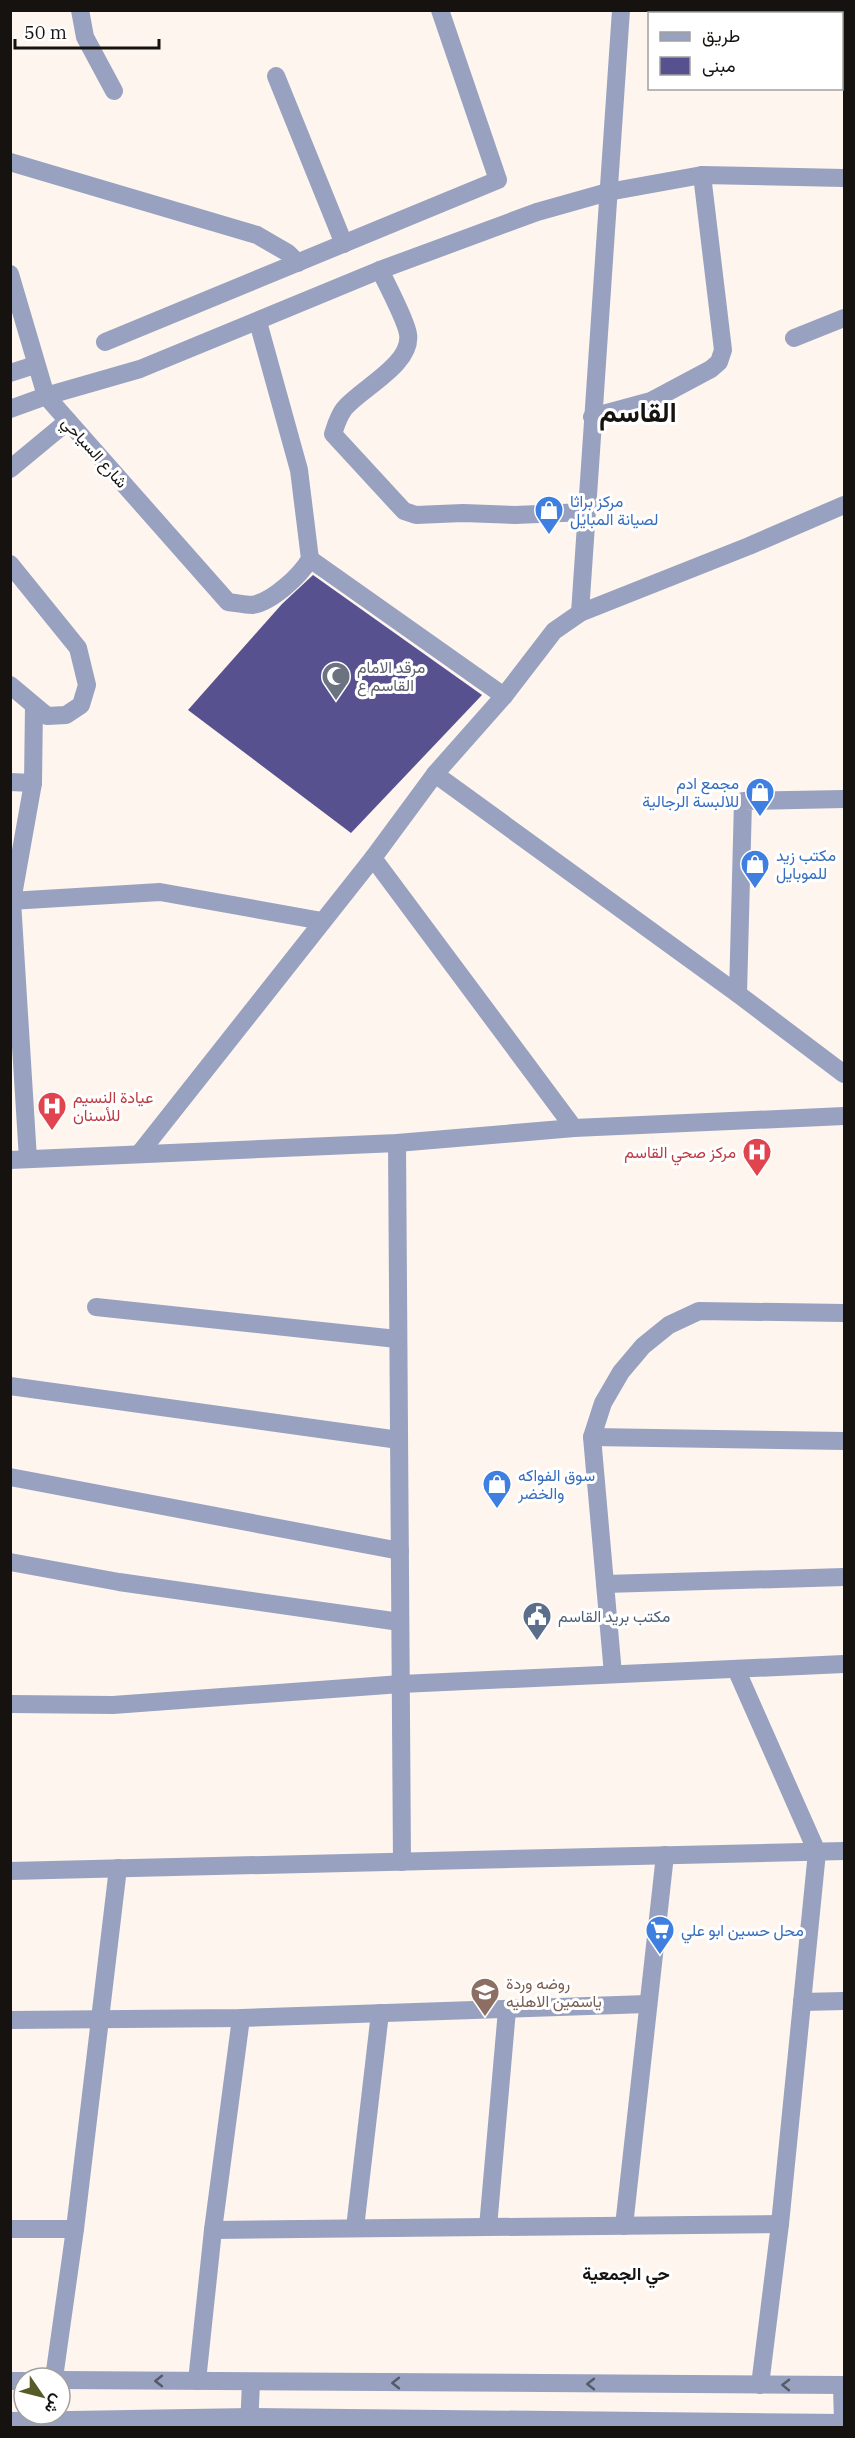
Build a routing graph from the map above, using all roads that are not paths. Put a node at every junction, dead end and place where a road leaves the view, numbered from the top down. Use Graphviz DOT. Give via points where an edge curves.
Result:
graph roads {
  1 [pos="80,10"];
  2 [pos="440,10"];
  3 [pos="621,10"];
  4 [pos="276,76"];
  5 [pos="114,91"];
  6 [pos="10,162"];
  7 [pos="702,175"];
  8 [pos="844,178"];
  9 [pos="608,192"];
  10 [pos="344,244"];
  11 [pos="298,263"];
  12 [pos="380,270"];
  13 [pos="10,274"];
  14 [pos="844,318"];
  15 [pos="258,322"];
  16 [pos="794,338"];
  17 [pos="105,342"];
  18 [pos="35,365"];
  19 [pos="10,373"];
  20 [pos="46,396"];
  21 [pos="10,409"];
  22 [pos="592,417"];
  23 [pos="68,421"];
  24 [pos="10,469"];
  25 [pos="844,505"];
  26 [pos="586,513"];
  27 [pos="310,559"];
  28 [pos="10,564"];
  29 [pos="580,613"];
  30 [pos="10,685"];
  31 [pos="504,696"];
  32 [pos="34,706"];
  33 [pos="435,774"];
  34 [pos="10,782"];
  35 [pos="33,783"];
  36 [pos="844,799"];
  37 [pos="373,858"];
  38 [pos="11,901"];
  39 [pos="322,921"];
  40 [pos="738,994"];
  41 [pos="844,1074"];
  42 [pos="844,1116"];
  43 [pos="574,1128"];
  44 [pos="397,1143"];
  45 [pos="139,1154"];
  46 [pos="20,1160"];
  47 [pos="96,1307"];
  48 [pos="844,1313"];
  49 [pos="397,1339"];
  50 [pos="10,1386"];
  51 [pos="592,1437"];
  52 [pos="399,1440"];
  53 [pos="844,1441"];
  54 [pos="10,1477"];
  55 [pos="400,1551"];
  56 [pos="10,1562"];
  57 [pos="844,1577"];
  58 [pos="605,1584"];
  59 [pos="400,1622"];
  60 [pos="844,1664"];
  61 [pos="736,1669"];
  62 [pos="613,1674"];
  63 [pos="401,1684"];
  64 [pos="10,1704"];
  65 [pos="844,1851"];
  66 [pos="817,1852"];
  67 [pos="665,1855"];
  68 [pos="402,1862"];
  69 [pos="118,1868"];
  70 [pos="10,1871"];
  71 [pos="844,2001"];
  72 [pos="802,2002"];
  73 [pos="647,2004"];
  74 [pos="507,2010"];
  75 [pos="380,2013"];
  76 [pos="100,2018"];
  77 [pos="241,2018"];
  78 [pos="10,2020"];
  79 [pos="780,2224"];
  80 [pos="624,2226"];
  81 [pos="488,2227"];
  82 [pos="355,2228"];
  83 [pos="10,2229"];
  84 [pos="75,2229"];
  85 [pos="213,2230"];
  86 [pos="56,2366"];
  87 [pos="72,2380"];
  88 [pos="197,2381"];
  89 [pos="251,2382"];
  90 [pos="760,2385"];
  91 [pos="843,2385"];
  92 [pos="10,2421"];
  93 [pos="249,2422"];
  94 [pos="844,2423"];
  95 [pos="800,2426"];
  1 -- 5 [label="street" via="85,37"];
  2 -- 10 [label="street" via="498,180"];
  3 -- 9 [label="street"];
  4 -- 10 [label="street"];
  6 -- 11 [label="street" via="257,235"];
  7 -- 8 [label="street"];
  7 -- 9 [label="street"];
  7 -- 22 [label="street" via="723,350 719,362 651,401"];
  9 -- 12 [label="street" via="537,212"];
  9 -- 22 [label="street"];
  10 -- 11 [label="street"];
  11 -- 17 [label="street"];
  12 -- 15 [label="street"];
  12 -- 26 [label="street" via="409,334 407,348 395,365 345,408 333,434 404,512"];
  13 -- 18 [label="street, شارع السياحي"];
  14 -- 16 [label="street"];
  15 -- 20 [label="street" via="140,369"];
  15 -- 27 [label="street" via="299,470"];
  18 -- 19 [label="street"];
  18 -- 20 [label="street, شارع السياحي"];
  20 -- 21 [label="street"];
  20 -- 23 [label="street, شارع السياحي"];
  22 -- 26 [label="street"];
  23 -- 24 [label="street"];
  23 -- 27 [label="street, شارع السياحي" via="228,602 253,605 283,590"];
  25 -- 29 [label="street"];
  26 -- 29 [label="street"];
  27 -- 31 [label="street"];
  28 -- 32 [label="street" via="78,648 87,685 81,705 66,715 47,716"];
  29 -- 31 [label="street" via="554,631"];
  30 -- 32 [label="street"];
  31 -- 33 [label="street"];
  32 -- 35 [label="street"];
  33 -- 37 [label="street"];
  33 -- 40 [label="street"];
  34 -- 35 [label="street"];
  35 -- 38 [label="street"];
  36 -- 40 [label="street" via="743,801"];
  37 -- 39 [label="street"];
  37 -- 43 [label="street"];
  38 -- 39 [label="street" via="160,892"];
  38 -- 46 [label="street"];
  39 -- 45 [label="street"];
  40 -- 41 [label="street"];
  42 -- 43 [label="street"];
  43 -- 44 [label="street"];
  44 -- 45 [label="street"];
  44 -- 49 [label="street"];
  45 -- 46 [label="street"];
  47 -- 49 [label="street"];
  48 -- 51 [label="street" via="699,1311 669,1325 643,1346 621,1372 603,1403"];
  49 -- 52 [label="street"];
  50 -- 52 [label="street"];
  51 -- 53 [label="street"];
  51 -- 58 [label="street"];
  52 -- 55 [label="street"];
  54 -- 55 [label="street"];
  55 -- 59 [label="street"];
  56 -- 59 [label="street" via="119,1582"];
  57 -- 58 [label="street"];
  58 -- 62 [label="street"];
  59 -- 63 [label="street"];
  60 -- 61 [label="street"];
  61 -- 62 [label="street"];
  61 -- 66 [label="street"];
  62 -- 63 [label="street"];
  63 -- 64 [label="street" via="113,1705"];
  63 -- 68 [label="street"];
  65 -- 66 [label="street"];
  66 -- 67 [label="street"];
  66 -- 72 [label="street"];
  67 -- 68 [label="street"];
  67 -- 73 [label="street"];
  68 -- 69 [label="street"];
  69 -- 70 [label="street"];
  69 -- 76 [label="street"];
  71 -- 72 [label="street"];
  72 -- 79 [label="street"];
  73 -- 74 [label="street"];
  73 -- 80 [label="street"];
  74 -- 75 [label="street"];
  74 -- 81 [label="street"];
  75 -- 77 [label="street"];
  75 -- 82 [label="street"];
  76 -- 77 [label="street"];
  76 -- 78 [label="street"];
  76 -- 84 [label="street"];
  77 -- 85 [label="street"];
  79 -- 80 [label="street"];
  79 -- 90 [label="street"];
  80 -- 81 [label="street"];
  81 -- 82 [label="street"];
  82 -- 85 [label="street"];
  83 -- 84 [label="street"];
  84 -- 86 [label="street"];
  85 -- 88 [label="street"];
  88 -- 87 [label="street, one-way"];
  88 -- 89 [label="street"];
  90 -- 89 [label="street, one-way"];
  89 -- 93 [label="street"];
  91 -- 90 [label="street, one-way"];
  91 -- 94 [label="street"];
  92 -- 93 [label="street"];
  93 -- 95 [label="street"];
  94 -- 95 [label="street"];
}
